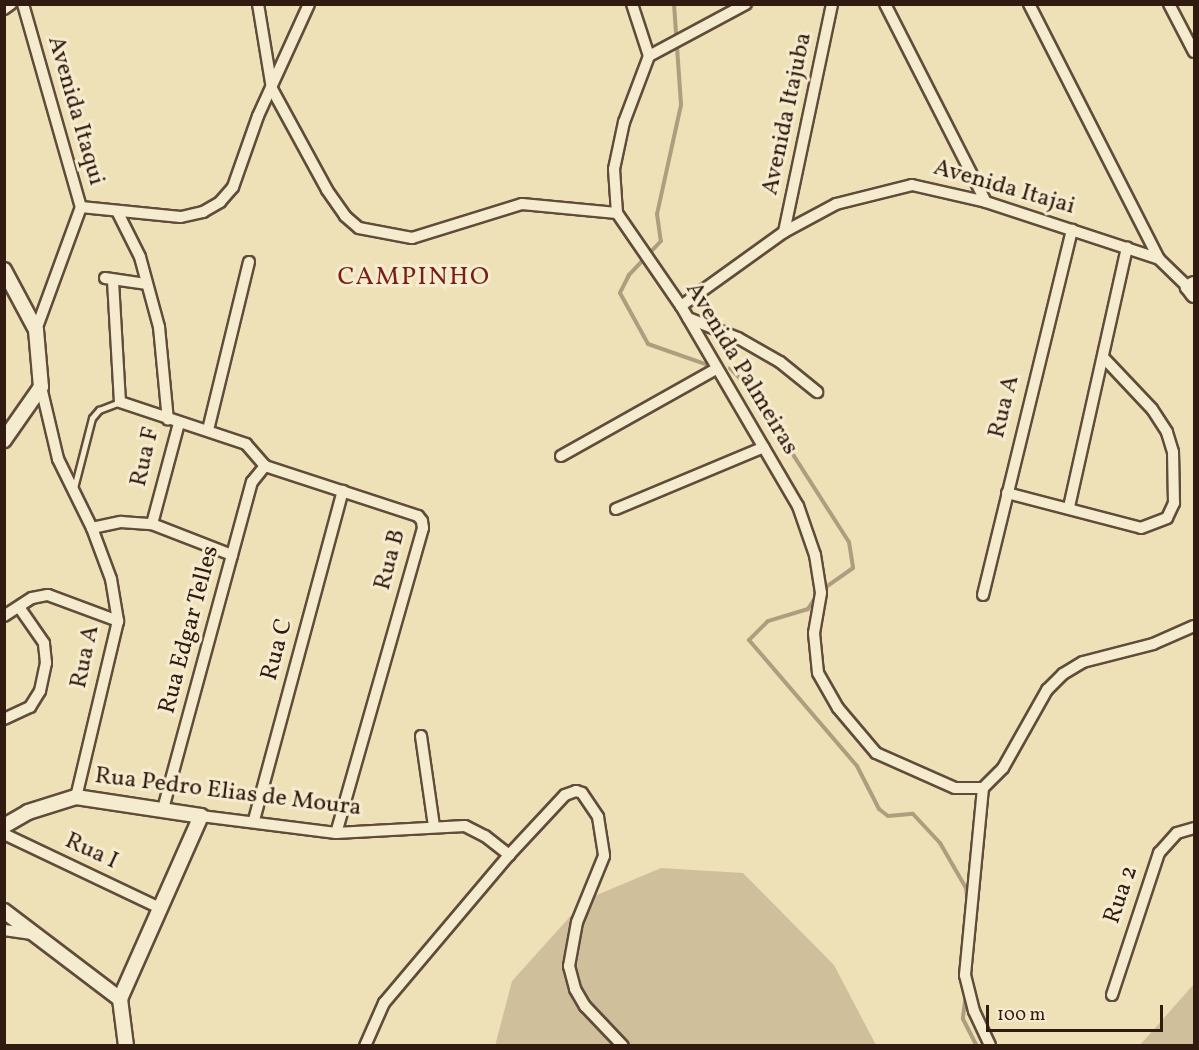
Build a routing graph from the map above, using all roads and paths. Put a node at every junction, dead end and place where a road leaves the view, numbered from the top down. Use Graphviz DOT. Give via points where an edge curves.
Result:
graph roads {
  1 [pos="11,4"];
  2 [pos="23,4"];
  3 [pos="258,4"];
  4 [pos="309,4"];
  5 [pos="632,4"];
  6 [pos="746,4"];
  7 [pos="832,4"];
  8 [pos="885,4"];
  9 [pos="1029,4"];
  10 [pos="1169,4"];
  11 [pos="4,9"];
  12 [pos="1194,52"];
  13 [pos="649,56"];
  14 [pos="272,89"];
  15 [pos="986,202"];
  16 [pos="81,207"];
  17 [pos="117,211"];
  18 [pos="617,213"];
  19 [pos="1072,230"];
  20 [pos="784,232"];
  21 [pos="1126,247"];
  22 [pos="1159,259"];
  23 [pos="249,262"];
  24 [pos="4,270"];
  25 [pos="146,284"];
  26 [pos="1192,289"];
  27 [pos="681,306"];
  28 [pos="688,318"];
  29 [pos="36,330"];
  30 [pos="1104,358"];
  31 [pos="716,369"];
  32 [pos="40,387"];
  33 [pos="817,392"];
  34 [pos="120,402"];
  35 [pos="173,422"];
  36 [pos="208,430"];
  37 [pos="4,440"];
  38 [pos="764,447"];
  39 [pos="561,456"];
  40 [pos="265,466"];
  41 [pos="74,491"];
  42 [pos="343,491"];
  43 [pos="1006,493"];
  44 [pos="1069,507"];
  45 [pos="616,509"];
  46 [pos="152,524"];
  47 [pos="92,528"];
  48 [pos="232,555"];
  49 [pos="984,595"];
  50 [pos="19,607"];
  51 [pos="4,616"];
  52 [pos="118,621"];
  53 [pos="1194,626"];
  54 [pos="4,719"];
  55 [pos="421,736"];
  56 [pos="983,788"];
  57 [pos="76,797"];
  58 [pos="162,809"];
  59 [pos="201,816"];
  60 [pos="254,820"];
  61 [pos="4,826"];
  62 [pos="434,826"];
  63 [pos="1194,828"];
  64 [pos="336,833"];
  65 [pos="4,834"];
  66 [pos="509,855"];
  67 [pos="159,908"];
  68 [pos="4,911"];
  69 [pos="4,930"];
  70 [pos="37,935"];
  71 [pos="1112,995"];
  72 [pos="120,999"];
  73 [pos="126,1046"];
  74 [pos="365,1046"];
  75 [pos="623,1046"];
  76 [pos="990,1046"];
  1 -- 11 [label="street"];
  2 -- 16 [label="street, Avenida Itaqui"];
  3 -- 14 [label="street"];
  4 -- 14 [label="street"];
  5 -- 13 [label="street"];
  6 -- 13 [label="street"];
  7 -- 20 [label="street, Avenida Itajuba"];
  8 -- 15 [label="street"];
  9 -- 22 [label="street"];
  10 -- 12 [label="street"];
  13 -- 18 [label="street" via="624,122 617,157"];
  14 -- 17 [label="street" via="233,187 220,202 203,212 182,217"];
  14 -- 18 [label="street" via="327,190 345,216 360,228 412,238 522,204"];
  15 -- 19 [label="street, Avenida Itajai"];
  15 -- 20 [label="street, Avenida Itajai" via="912,185 836,204"];
  16 -- 17 [label="street"];
  16 -- 29 [label="street, Avenida Itaqui"];
  17 -- 25 [label="street" via="140,257"];
  18 -- 27 [label="street, Avenida Palmeiras"];
  19 -- 21 [label="street, Avenida Itajai"];
  19 -- 43 [label="street, Rua A"];
  20 -- 27 [label="street, Avenida Itajai"];
  21 -- 22 [label="street, Avenida Itajai"];
  21 -- 30 [label="street"];
  22 -- 26 [label="street, Avenida Itajai"];
  23 -- 36 [label="street"];
  24 -- 29 [label="street"];
  25 -- 34 [label="street" via="109,280"];
  25 -- 35 [label="street" via="159,327"];
  27 -- 28 [label="street, Avenida Palmeiras"];
  28 -- 31 [label="street, Avenida Palmeiras"];
  28 -- 33 [label="street" via="738,338 780,362"];
  29 -- 32 [label="street"];
  30 -- 44 [label="street"];
  30 -- 44 [label="street" via="1152,408 1167,432 1173,452 1174,503 1167,518 1141,528"];
  31 -- 38 [label="street, Avenida Palmeiras"];
  31 -- 39 [label="street"];
  32 -- 37 [label="street"];
  32 -- 41 [label="street, Rua A" via="47,425"];
  34 -- 35 [label="street, Rua F"];
  34 -- 41 [label="lane" via="99,410 92,418"];
  35 -- 36 [label="street"];
  35 -- 46 [label="street, Rua F"];
  36 -- 40 [label="street" via="246,444"];
  38 -- 45 [label="street"];
  38 -- 56 [label="street, Avenida Palmeiras" via="798,506 815,555 821,593 814,633 818,673 838,708 876,753 955,788"];
  40 -- 42 [label="street, Rua B"];
  40 -- 48 [label="street, Rua Edgar Telles" via="252,482"];
  41 -- 47 [label="street, Rua A"];
  42 -- 60 [label="street, Rua C"];
  42 -- 64 [label="street, Rua B" via="418,516 423,528"];
  43 -- 44 [label="street"];
  43 -- 49 [label="street, Rua A"];
  46 -- 47 [label="street" via="121,522"];
  46 -- 48 [label="street"];
  47 -- 52 [label="street, Rua A" via="111,579"];
  48 -- 58 [label="street, Rua Edgar Telles"];
  50 -- 51 [label="street"];
  50 -- 52 [label="street" via="39,595 48,595"];
  50 -- 54 [label="street" via="44,643 46,663 40,691 30,707"];
  52 -- 57 [label="street, Rua A"];
  53 -- 56 [label="street" via="1153,644 1083,662 1063,674 1047,690 1003,768"];
  55 -- 62 [label="street"];
  56 -- 76 [label="street" via="965,975 974,1011"];
  57 -- 58 [label="street, Rua Pedro Elias de Moura"];
  57 -- 61 [label="street" via="28,812"];
  58 -- 59 [label="street, Rua Pedro Elias de Moura"];
  59 -- 60 [label="street, Rua Pedro Elias de Moura"];
  59 -- 67 [label="street"];
  60 -- 64 [label="street, Rua Pedro Elias de Moura"];
  62 -- 64 [label="street, Rua Pedro Elias de Moura"];
  62 -- 66 [label="street, Rua Pedro Elias de Moura" via="465,826"];
  63 -- 71 [label="street, Rua 2" via="1177,833 1159,853"];
  65 -- 67 [label="street, Rua I"];
  66 -- 74 [label="street" via="384,1004"];
  66 -- 75 [label="street" via="565,795 576,790 598,817 604,856 570,945 569,966 585,1006"];
  67 -- 72 [label="street"];
  68 -- 70 [label="street"];
  69 -- 70 [label="street"];
  70 -- 72 [label="street"];
  72 -- 73 [label="street"];
}
